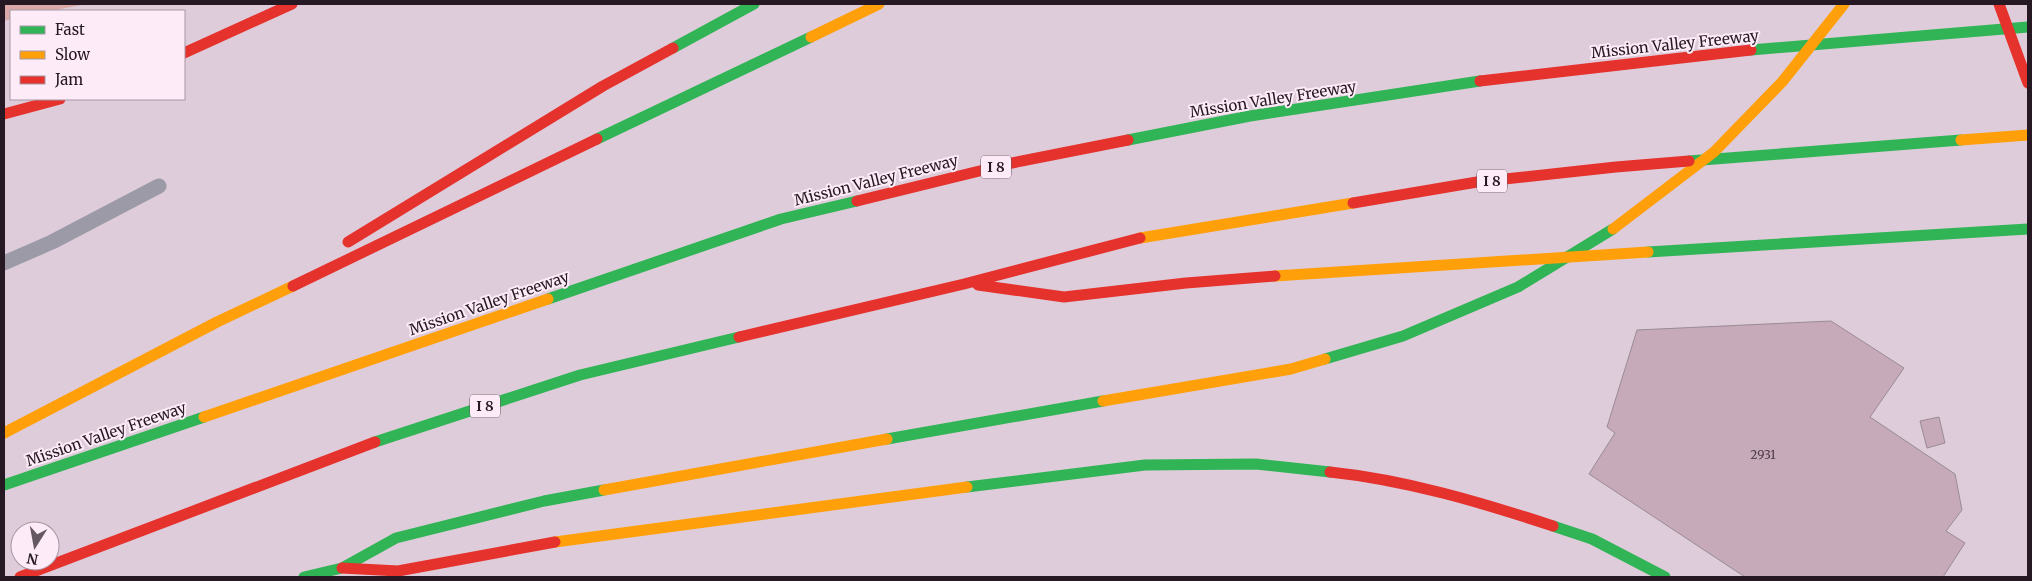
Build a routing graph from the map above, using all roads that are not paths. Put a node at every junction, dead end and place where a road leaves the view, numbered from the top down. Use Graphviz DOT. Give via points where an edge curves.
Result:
graph roads {
  1 [pos="292,4"];
  2 [pos="754,4"];
  3 [pos="879,4"];
  4 [pos="1844,4"];
  5 [pos="1985,4"];
  6 [pos="1998,4"];
  7 [pos="2028,26"];
  8 [pos="2028,33"];
  9 [pos="185,53"];
  10 [pos="2028,83"];
  11 [pos="56,100"];
  12 [pos="4,114"];
  13 [pos="2028,135"];
  14 [pos="159,186"];
  15 [pos="2028,229"];
  16 [pos="48,244"];
  17 [pos="334,250"];
  18 [pos="4,252"];
  19 [pos="4,263"];
  20 [pos="309,266"];
  21 [pos="964,284"];
  22 [pos="217,322"];
  23 [pos="4,433"];
  24 [pos="4,485"];
  25 [pos="342,568"];
  26 [pos="20,577"];
  27 [pos="304,577"];
  28 [pos="1665,577"];
  1 -- 9 [label="main road"];
  2 -- 17 [label="main road" via="603,86"];
  3 -- 22 [label="main road"];
  4 -- 25 [label="main road" via="1782,82 1714,152 1621,224 1518,287 1403,336 1291,369 544,501 396,538"];
  5 -- 8 [label="main road"];
  6 -- 10 [label="main road"];
  7 -- 24 [label="main road, Mission Valley Freeway / I 8" via="1737,51 1482,81 1250,116 1012,163 781,219"];
  11 -- 12 [label="main road"];
  13 -- 21 [label="main road, I 8" via="1626,166 1477,182 1139,238"];
  14 -- 16 [label="lane"];
  15 -- 21 [label="main road" via="1307,273 1064,297"];
  16 -- 18 [label="lane"];
  16 -- 19 [label="lane"];
  20 -- 22 [label="main road"];
  21 -- 26 [label="main road, I 8" via="580,375 359,447"];
  22 -- 23 [label="main road"];
  25 -- 27 [label="main road"];
  25 -- 28 [label="main road" via="398,571 551,543 1037,477 1144,465 1256,464 1358,475 1476,501 1592,538"];
}
